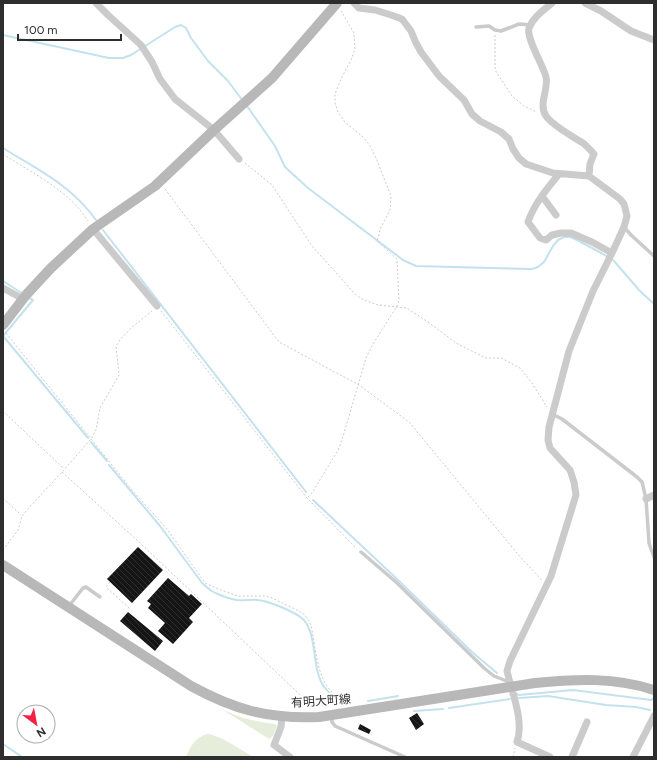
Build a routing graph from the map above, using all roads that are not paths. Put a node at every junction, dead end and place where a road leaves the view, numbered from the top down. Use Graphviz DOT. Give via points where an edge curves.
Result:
graph roads {
  1 [pos="96,3"];
  2 [pos="354,3"];
  3 [pos="552,3"];
  4 [pos="585,3"];
  5 [pos="336,4"];
  6 [pos="531,25"];
  7 [pos="476,27"];
  8 [pos="654,40"];
  9 [pos="214,130"];
  10 [pos="239,159"];
  11 [pos="559,174"];
  12 [pos="589,176"];
  13 [pos="542,196"];
  14 [pos="556,215"];
  15 [pos="624,227"];
  16 [pos="93,229"];
  17 [pos="612,253"];
  18 [pos="654,256"];
  19 [pos="3,288"];
  20 [pos="23,299"];
  21 [pos="157,306"];
  22 [pos="3,325"];
  23 [pos="552,414"];
  24 [pos="654,495"];
  25 [pos="646,499"];
  26 [pos="361,552"];
  27 [pos="654,557"];
  28 [pos="3,565"];
  29 [pos="100,596"];
  30 [pos="68,607"];
  31 [pos="510,684"];
  32 [pos="654,690"];
  33 [pos="330,715"];
  34 [pos="282,716"];
  35 [pos="654,716"];
  36 [pos="587,722"];
  37 [pos="290,757"];
  38 [pos="405,757"];
  39 [pos="550,757"];
  40 [pos="572,757"];
  41 [pos="632,757"];
  1 -- 9 [label="street" via="141,45 160,79 175,99"];
  2 -- 11 [label="street" via="359,8 391,14 402,19 411,30 421,52 439,76 464,100 472,114 501,132 526,164"];
  3 -- 6 [label="street" via="533,20"];
  4 -- 8 [label="street" via="630,31"];
  5 -- 9 [label="main road" via="272,78"];
  6 -- 7 [label="lane" via="519,24 501,31 489,26"];
  6 -- 12 [label="street" via="528,29 530,38 546,75 542,105 545,115 594,154"];
  9 -- 10 [label="street"];
  9 -- 16 [label="main road" via="160,182"];
  11 -- 12 [label="street"];
  11 -- 13 [label="street"];
  12 -- 15 [label="street" via="624,204 627,216"];
  13 -- 14 [label="street"];
  13 -- 17 [label="street" via="528,222 540,238 546,240 552,235 571,233"];
  15 -- 17 [label="street"];
  15 -- 18 [label="lane"];
  16 -- 20 [label="main road" via="51,268"];
  16 -- 21 [label="street"];
  17 -- 23 [label="street" via="569,351"];
  19 -- 20 [label="street"];
  20 -- 22 [label="main road"];
  23 -- 25 [label="lane" via="638,477 642,482"];
  23 -- 31 [label="street" via="548,440 550,448 570,470 576,495 551,576 510,661 507,671"];
  24 -- 25 [label="street"];
  25 -- 27 [label="lane" via="649,542"];
  26 -- 31 [label="lane" via="396,582 484,668"];
  28 -- 30 [label="main road, 有明大町線"];
  29 -- 30 [label="lane" via="86,587 83,588"];
  30 -- 34 [label="main road, 有明大町線" via="207,695 243,709"];
  31 -- 32 [label="main road, 有明大町線" via="583,679 624,682"];
  31 -- 33 [label="main road, 有明大町線"];
  31 -- 39 [label="street" via="520,726 517,742"];
  33 -- 34 [label="main road, 有明大町線"];
  33 -- 38 [label="lane" via="335,726"];
  34 -- 37 [label="street" via="274,745"];
  35 -- 41 [label="street"];
  36 -- 40 [label="street"];
}
